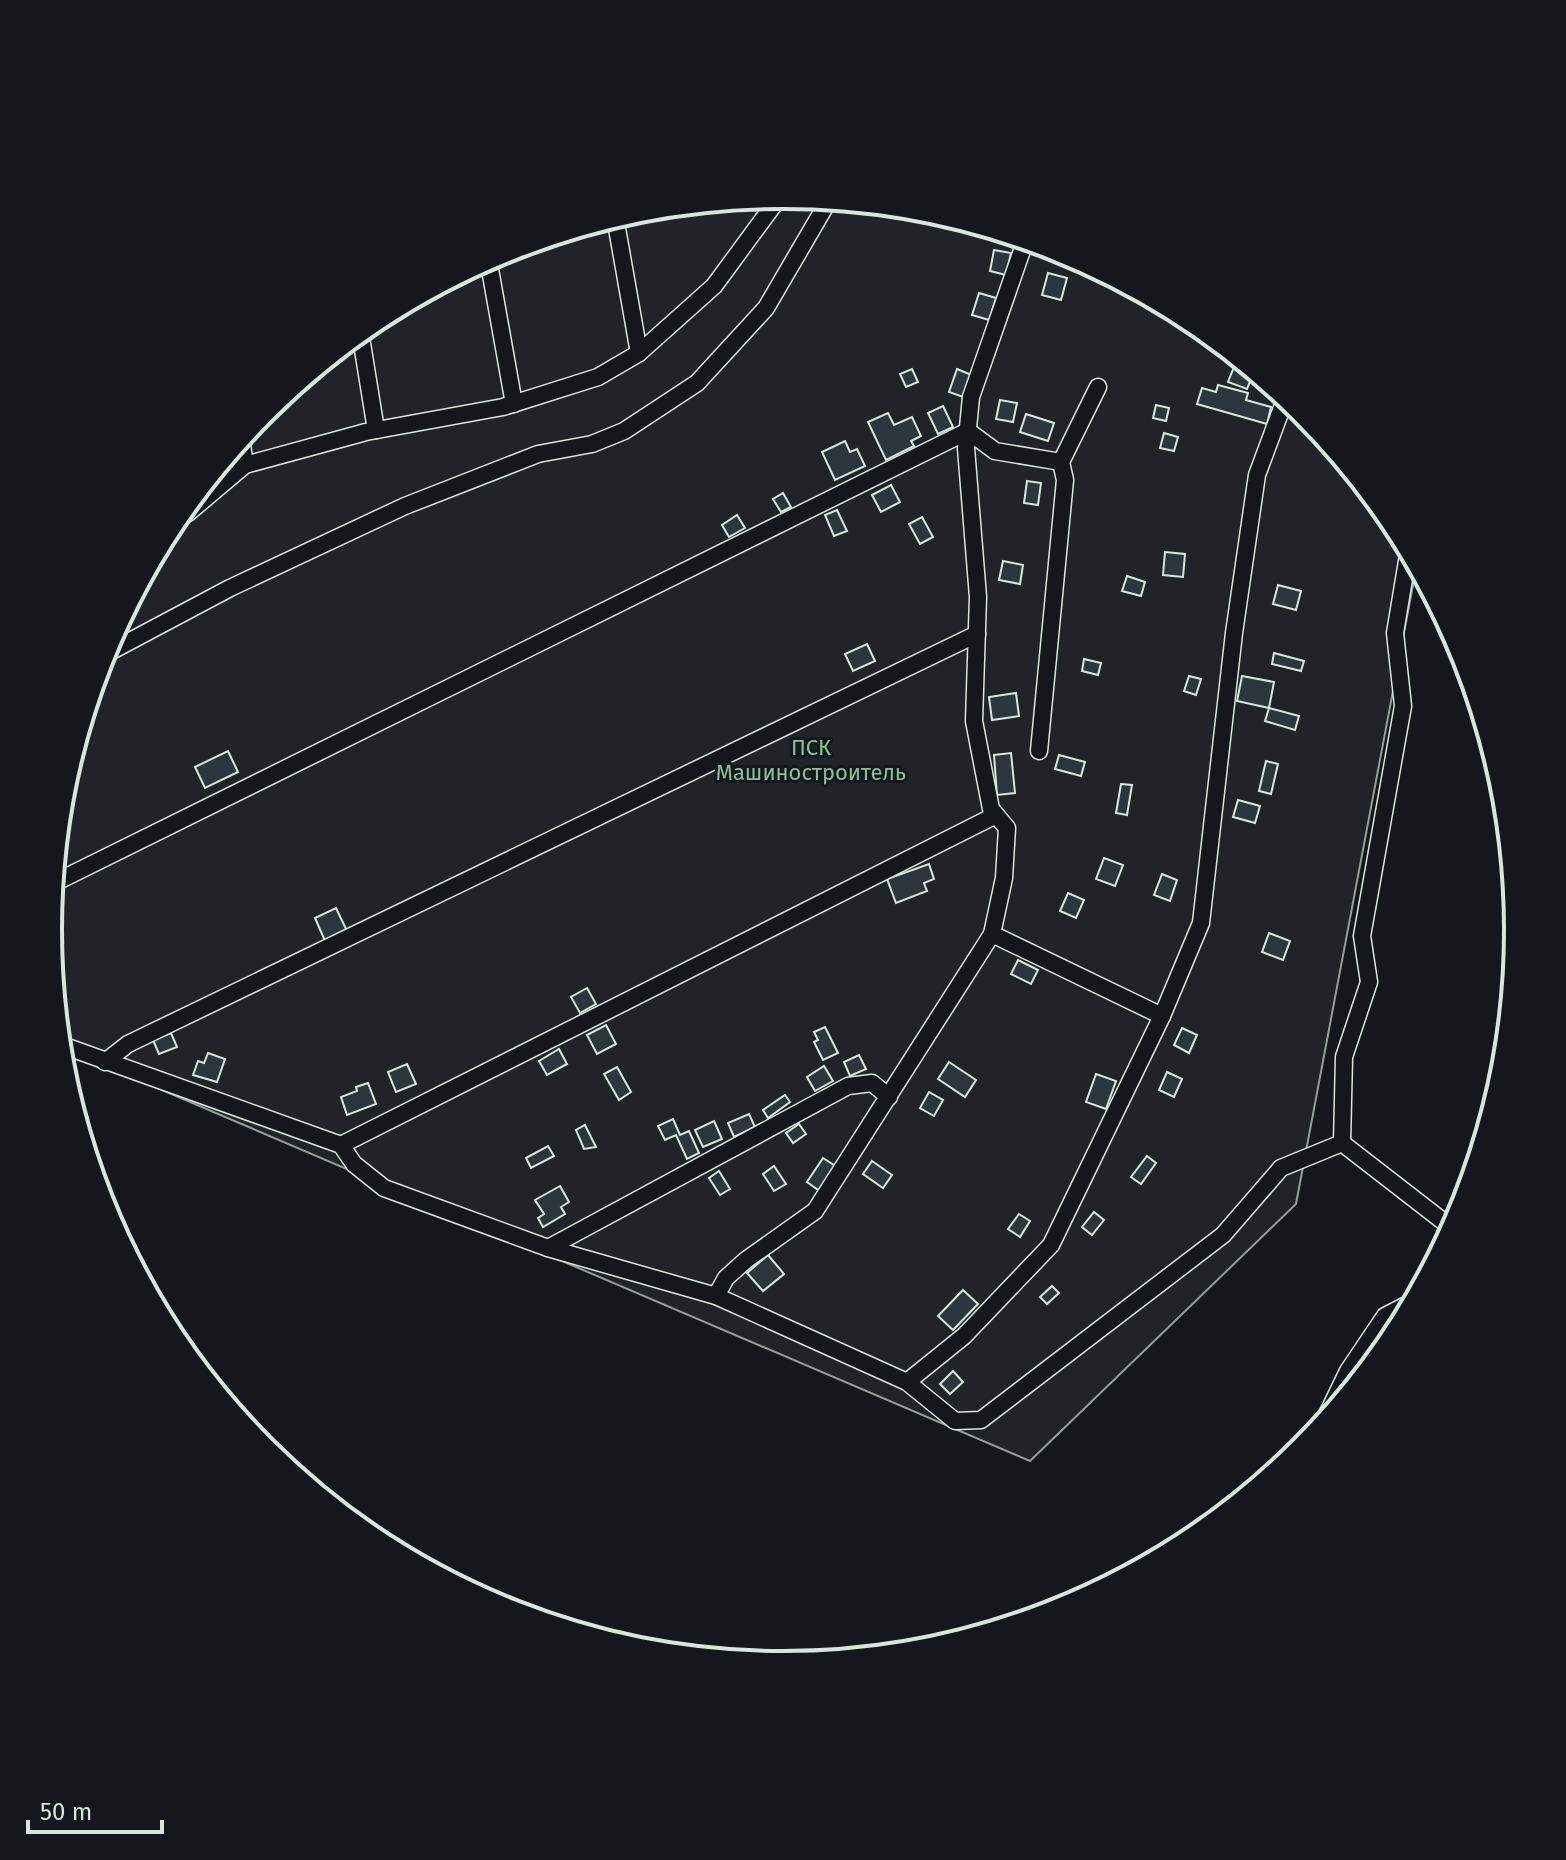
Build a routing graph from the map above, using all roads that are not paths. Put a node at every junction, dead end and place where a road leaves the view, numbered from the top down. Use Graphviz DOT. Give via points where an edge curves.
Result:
graph roads {
  1 [pos="770,210"];
  2 [pos="823,211"];
  3 [pos="617,229"];
  4 [pos="1022,250"];
  5 [pos="490,271"];
  6 [pos="362,345"];
  7 [pos="639,353"];
  8 [pos="1098,387"];
  9 [pos="514,404"];
  10 [pos="1281,409"];
  11 [pos="376,430"];
  12 [pos="968,431"];
  13 [pos="243,453"];
  14 [pos="1061,462"];
  15 [pos="245,465"];
  16 [pos="206,498"];
  17 [pos="1406,568"];
  18 [pos="977,634"];
  19 [pos="120,646"];
  20 [pos="1039,751"];
  21 [pos="996,815"];
  22 [pos="64,878"];
  23 [pos="992,934"];
  24 [pos="1162,1016"];
  25 [pos="72,1049"];
  26 [pos="105,1062"];
  27 [pos="889,1097"];
  28 [pos="1342,1143"];
  29 [pos="341,1145"];
  30 [pos="1442,1221"];
  31 [pos="548,1248"];
  32 [pos="716,1296"];
  33 [pos="1394,1311"];
  34 [pos="1385,1316"];
  35 [pos="1389,1319"];
  36 [pos="907,1382"];
  37 [pos="1341,1386"];
  1 -- 7 [label="street" via="714,286"];
  2 -- 19 [label="street" via="766,308 697,383 624,431 592,444 538,454 405,506"];
  3 -- 7 [label="street"];
  4 -- 12 [label="street" via="971,397"];
  5 -- 9 [label="street"];
  6 -- 11 [label="street"];
  7 -- 9 [label="street" via="598,377"];
  8 -- 14 [label="street"];
  9 -- 11 [label="street"];
  10 -- 24 [label="street" via="1257,475 1201,923"];
  11 -- 15 [label="street"];
  12 -- 14 [label="street" via="995,451"];
  12 -- 18 [label="street"];
  12 -- 22 [label="street"];
  13 -- 15 [label="street"];
  14 -- 20 [label="street" via="1065,480"];
  15 -- 16 [label="street"];
  17 -- 28 [label="street" via="1395,633 1403,706 1362,936 1369,982 1344,1057"];
  18 -- 21 [label="street" via="974,721"];
  18 -- 26 [label="street" via="128,1044"];
  21 -- 23 [label="street" via="1007,828 1004,878"];
  21 -- 29 [label="street"];
  23 -- 24 [label="street"];
  23 -- 27 [label="street"];
  24 -- 36 [label="street" via="1051,1245 964,1336"];
  25 -- 26 [label="street"];
  26 -- 29 [label="street"];
  27 -- 31 [label="street" via="872,1083 848,1086"];
  27 -- 32 [label="street" via="815,1211 746,1260"];
  28 -- 30 [label="street"];
  28 -- 36 [label="street" via="1281,1168 1223,1235 981,1420 955,1421"];
  29 -- 31 [label="street" via="354,1164 384,1188"];
  31 -- 32 [label="street"];
  32 -- 36 [label="street"];
  33 -- 34 [label="street"];
  34 -- 35 [label="street"];
  34 -- 37 [label="street"];
}
